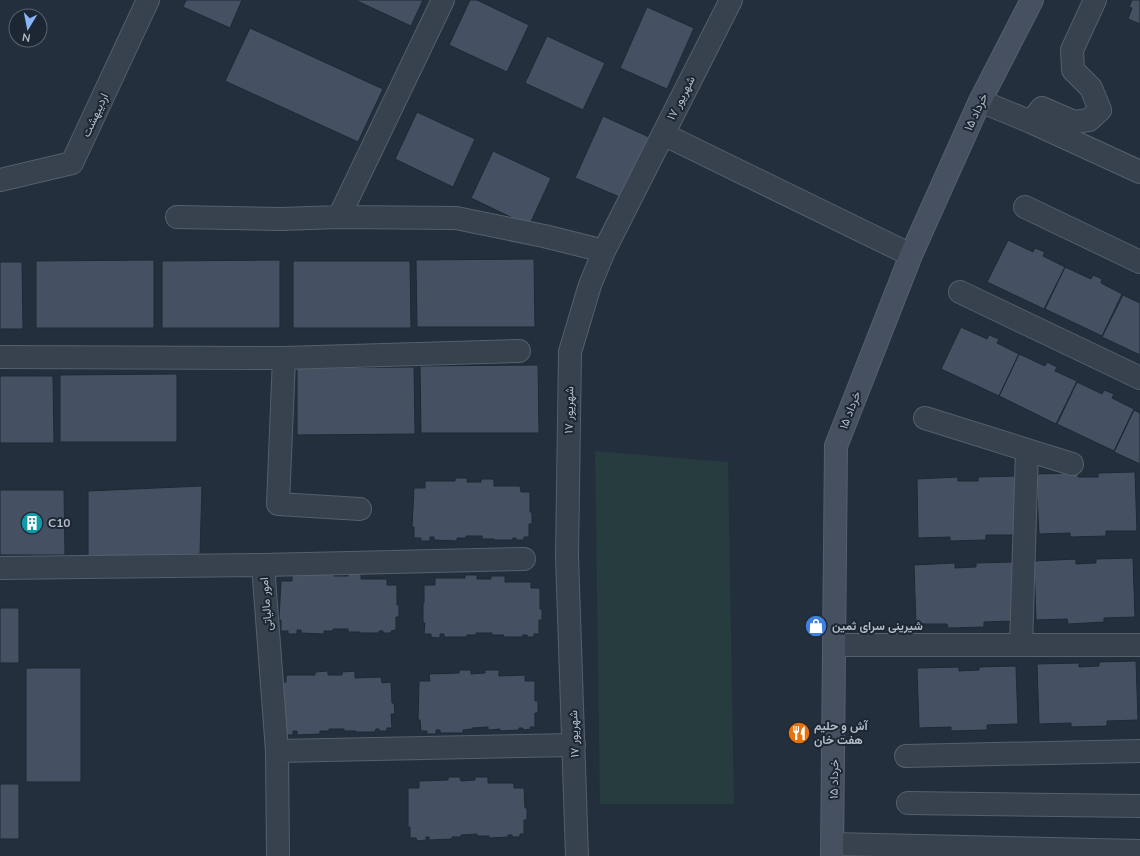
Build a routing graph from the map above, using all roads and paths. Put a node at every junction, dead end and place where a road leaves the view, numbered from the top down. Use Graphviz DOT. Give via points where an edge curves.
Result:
graph roads {
  1 [pos="148,0"];
  2 [pos="443,0"];
  3 [pos="731,0"];
  4 [pos="1032,0"];
  5 [pos="1095,0"];
  6 [pos="980,101"];
  7 [pos="1031,122"];
  8 [pos="663,134"];
  9 [pos="1140,172"];
  10 [pos="0,180"];
  11 [pos="1025,207"];
  12 [pos="177,216"];
  13 [pos="339,217"];
  14 [pos="604,251"];
  15 [pos="911,255"];
  16 [pos="1140,262"];
  17 [pos="960,292"];
  18 [pos="520,351"];
  19 [pos="0,356"];
  20 [pos="284,358"];
  21 [pos="1140,378"];
  22 [pos="925,418"];
  23 [pos="1027,450"];
  24 [pos="1072,464"];
  25 [pos="360,509"];
  26 [pos="524,560"];
  27 [pos="263,565"];
  28 [pos="0,568"];
  29 [pos="835,645"];
  30 [pos="1021,645"];
  31 [pos="1140,645"];
  32 [pos="574,745"];
  33 [pos="277,751"];
  34 [pos="1140,751"];
  35 [pos="906,756"];
  36 [pos="908,803"];
  37 [pos="1140,806"];
  38 [pos="833,850"];
  39 [pos="1140,851"];
  40 [pos="278,856"];
  41 [pos="577,856"];
  1 -- 10 [label="street, اردیبهشت" via="72,163"];
  2 -- 13 [label="street"];
  3 -- 8 [label="street, ۱۷ شهریور"];
  4 -- 6 [label="main road, ۱۵ خرداد"];
  5 -- 7 [label="street" via="1072,50 1072,63 1073,70 1091,88 1100,110 1089,120 1074,122 1042,108"];
  6 -- 7 [label="street"];
  6 -- 15 [label="main road, ۱۵ خرداد"];
  7 -- 9 [label="street"];
  8 -- 14 [label="street, ۱۷ شهریور"];
  8 -- 15 [label="street"];
  11 -- 16 [label="street"];
  12 -- 13 [label="street" via="281,220"];
  13 -- 14 [label="street" via="456,218"];
  14 -- 32 [label="street, ۱۷ شهریور" via="590,285 570,352 567,556"];
  15 -- 29 [label="main road, ۱۵ خرداد" via="836,446"];
  17 -- 21 [label="street"];
  18 -- 20 [label="street"];
  19 -- 20 [label="street"];
  20 -- 25 [label="street" via="278,504"];
  22 -- 23 [label="street"];
  23 -- 24 [label="street"];
  23 -- 30 [label="street"];
  26 -- 27 [label="street"];
  27 -- 28 [label="street, امور مالیاتی"];
  27 -- 33 [label="street, امور مالیاتی"];
  29 -- 30 [label="street"];
  29 -- 38 [label="main road, ۱۵ خرداد"];
  30 -- 31 [label="street"];
  32 -- 33 [label="street"];
  32 -- 41 [label="street, ۱۷ شهریور"];
  33 -- 40 [label="street, امور مالیاتی"];
  34 -- 35 [label="street"];
  36 -- 37 [label="street"];
  38 -- 39 [label="street"];
}
